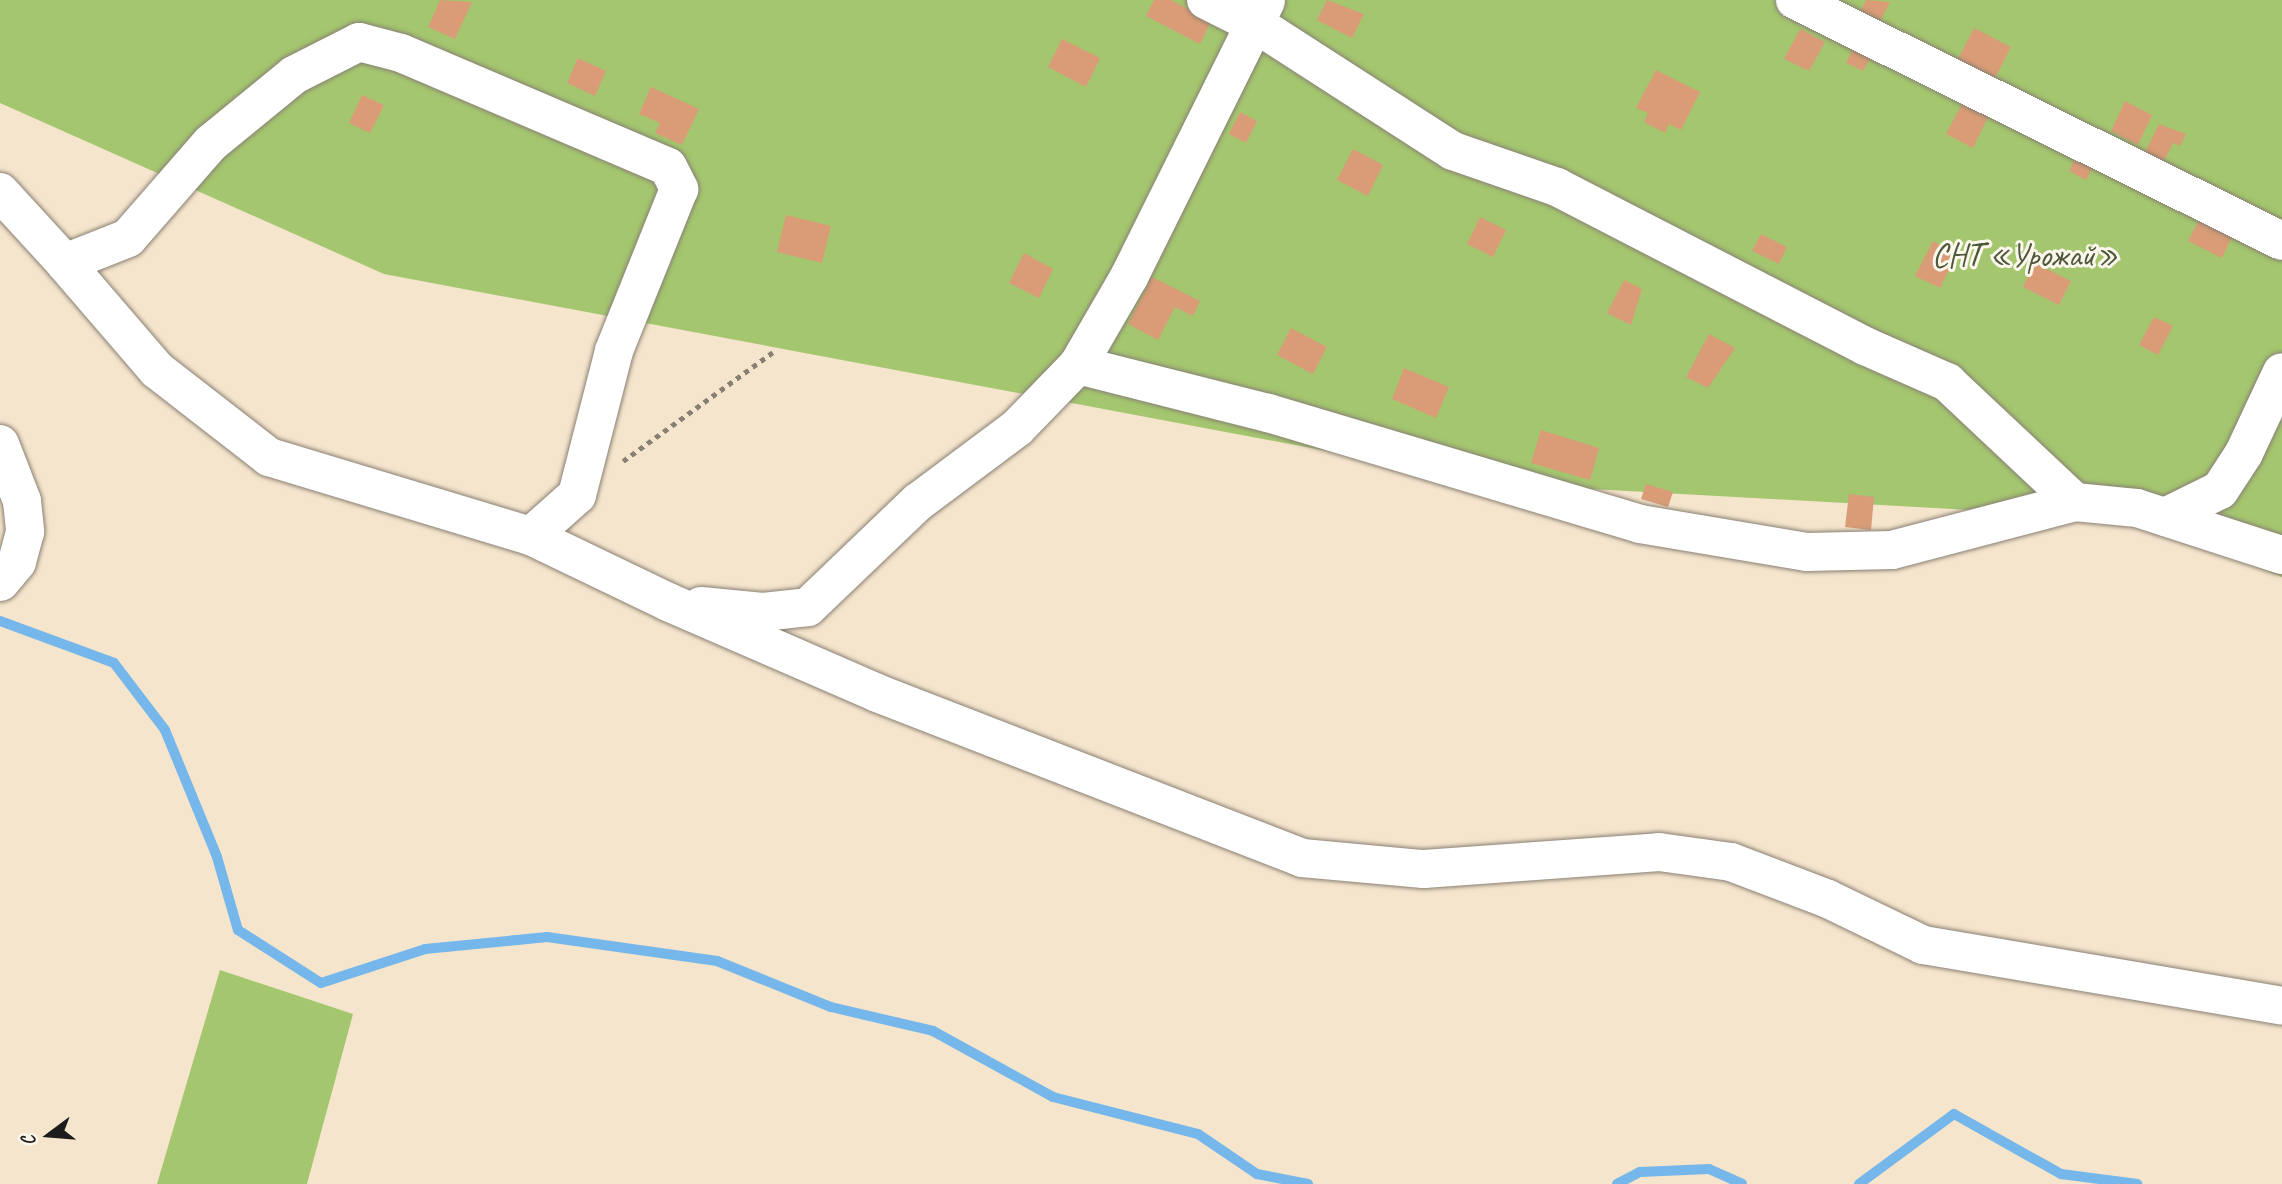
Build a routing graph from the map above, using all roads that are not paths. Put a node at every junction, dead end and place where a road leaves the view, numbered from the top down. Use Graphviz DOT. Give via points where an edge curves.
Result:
graph roads {
  1 [pos="1206,0"];
  2 [pos="1795,0"];
  3 [pos="1260,12"];
  4 [pos="0,192"];
  5 [pos="2282,241"];
  6 [pos="65,263"];
  7 [pos="1078,365"];
  8 [pos="2282,372"];
  9 [pos="0,444"];
  10 [pos="2075,502"];
  11 [pos="2165,517"];
  12 [pos="531,537"];
  13 [pos="2282,555"];
  14 [pos="0,582"];
  15 [pos="668,602"];
  16 [pos="2282,1006"];
  1 -- 3 [label="street"];
  2 -- 5 [label="street"];
  3 -- 7 [label="street" via="1129,277"];
  3 -- 10 [label="street" via="1453,151 1557,187 1865,346 1947,382"];
  4 -- 6 [label="street"];
  6 -- 12 [label="street" via="157,370 270,457"];
  6 -- 12 [label="street" via="128,238 211,143 294,75 359,42 401,53 668,167 679,189 614,351 577,495"];
  7 -- 10 [label="street" via="1268,413 1640,524 1807,552 1892,550"];
  7 -- 15 [label="street" via="1017,428 918,502 808,607 763,612"];
  8 -- 11 [label="street" via="2244,453 2220,490"];
  9 -- 14 [label="street" via="22,501 26,532 17,562"];
  10 -- 11 [label="street" via="2137,508"];
  11 -- 13 [label="street"];
  12 -- 15 [label="street"];
  15 -- 16 [label="street" via="877,694 1302,858 1424,869 1659,852 1731,862 1828,899 1923,945"];
}
